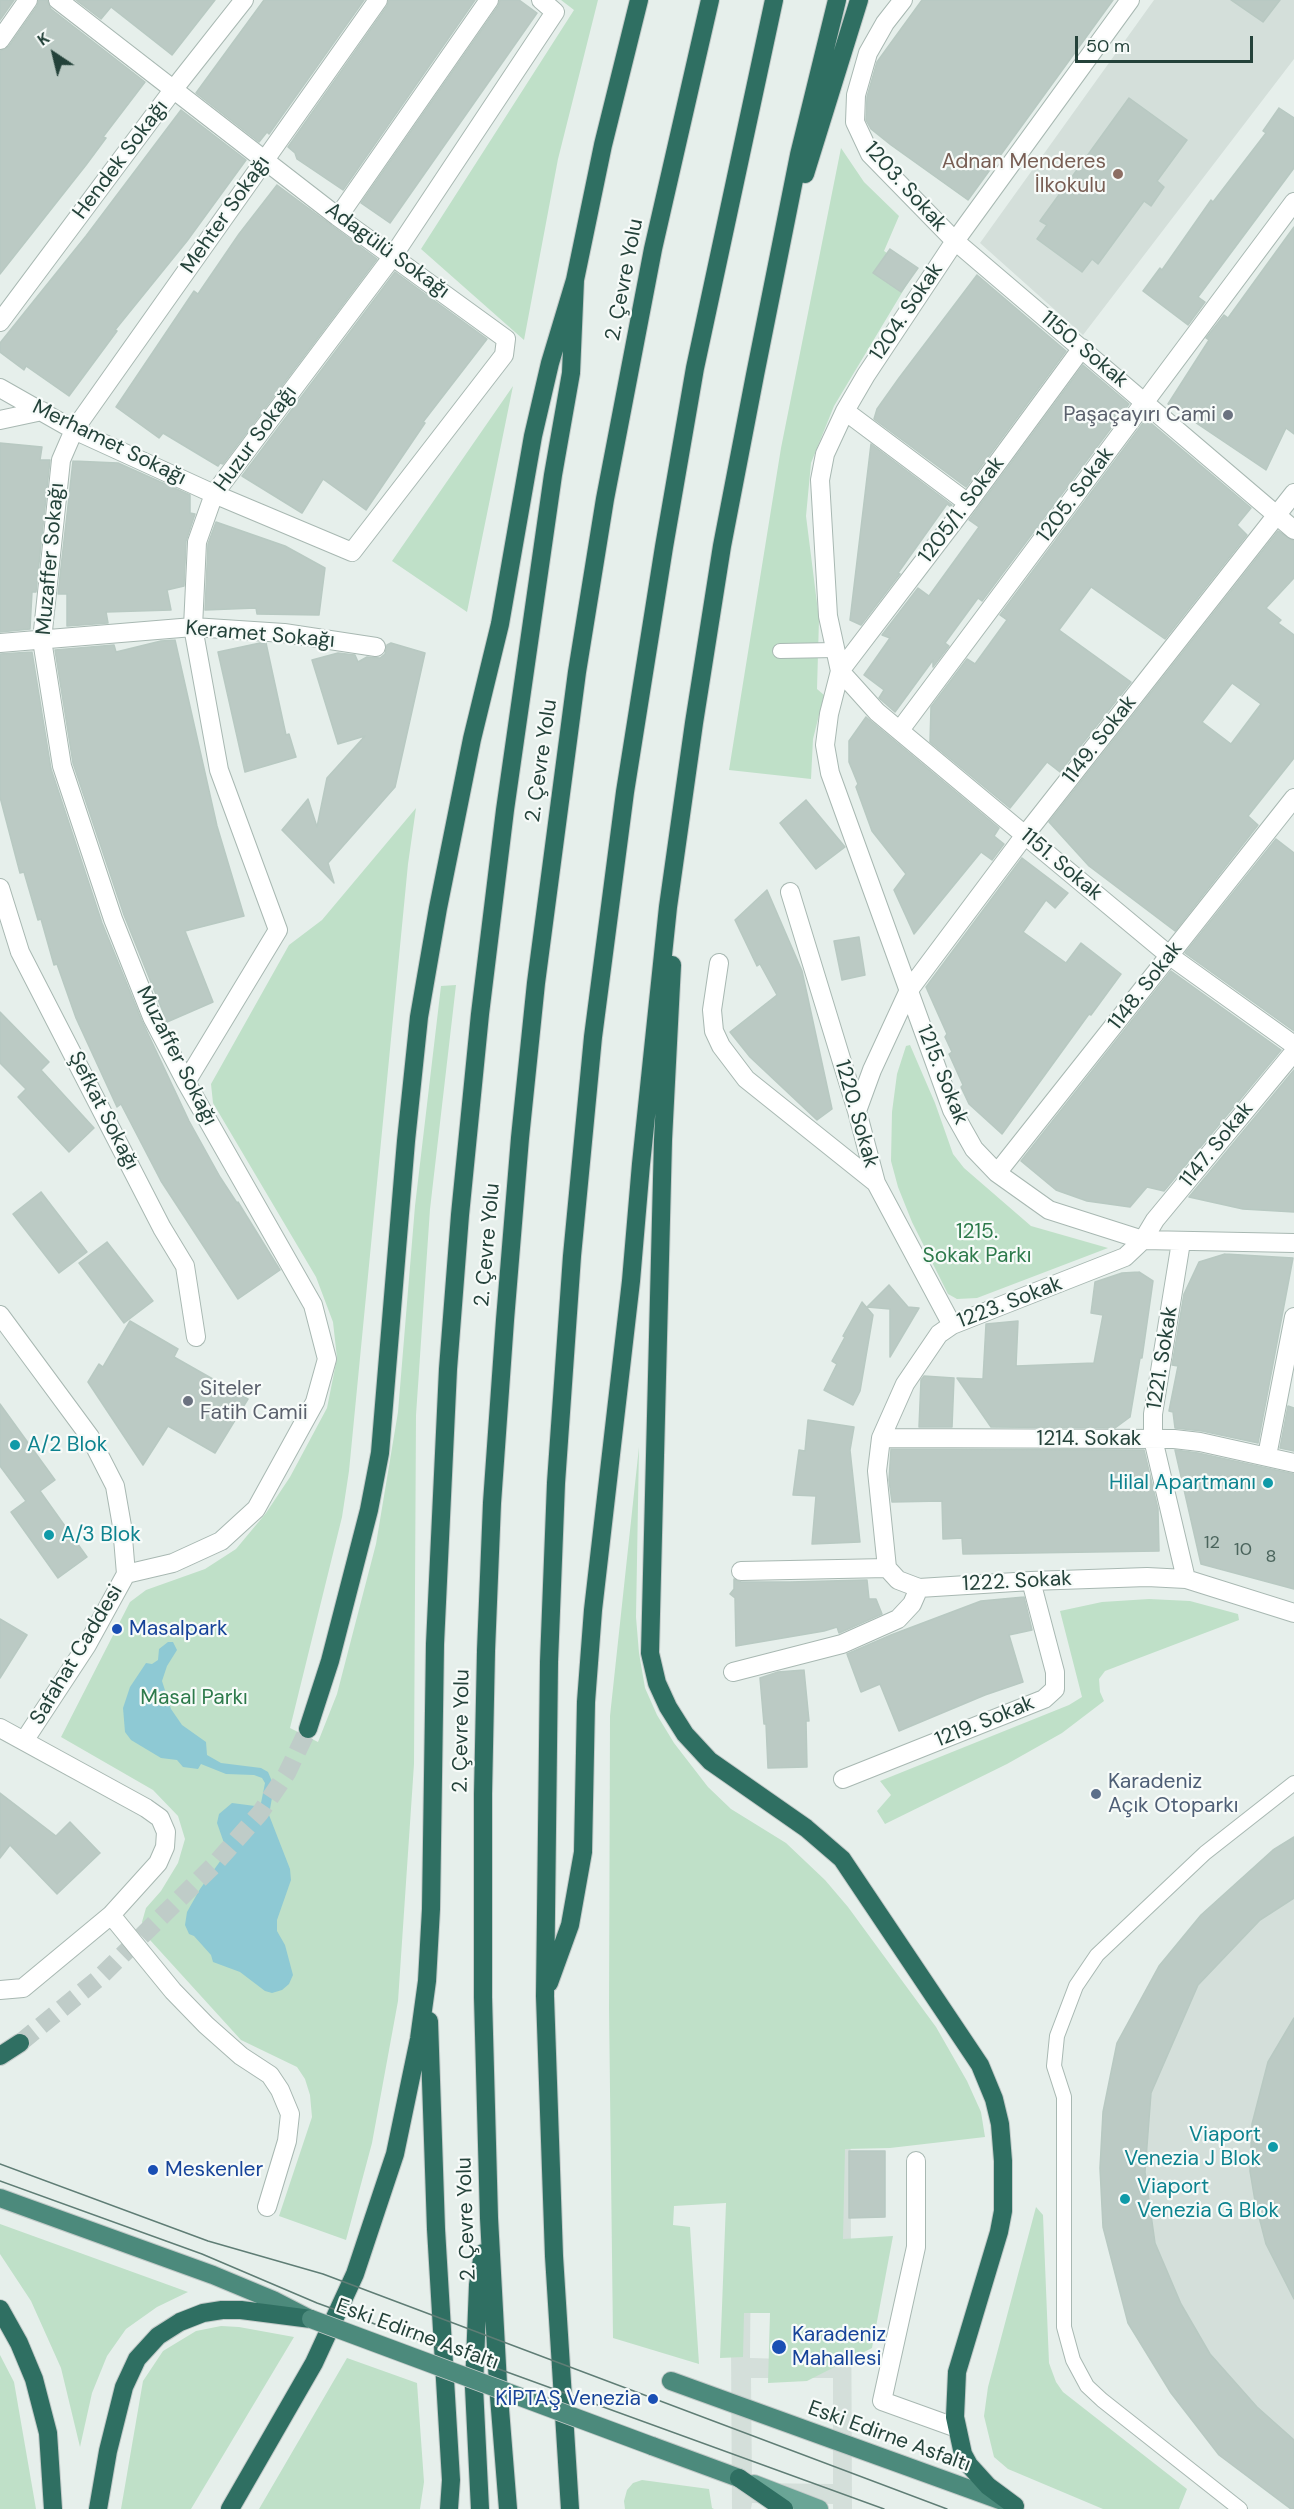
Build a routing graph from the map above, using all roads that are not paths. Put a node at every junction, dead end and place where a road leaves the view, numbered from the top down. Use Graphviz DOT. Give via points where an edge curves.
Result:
graph roads {
  1 [pos="28,0"];
  2 [pos="58,0"];
  3 [pos="244,0"];
  4 [pos="378,0"];
  5 [pos="489,0"];
  6 [pos="710,0"];
  7 [pos="774,0"];
  8 [pos="837,0"];
  9 [pos="859,0"];
  10 [pos="903,0"];
  11 [pos="1130,0"];
  12 [pos="635,5"];
  13 [pos="548,6"];
  14 [pos="0,40"];
  15 [pos="173,90"];
  16 [pos="264,160"];
  17 [pos="1294,202"];
  18 [pos="338,217"];
  19 [pos="955,241"];
  20 [pos="781,244"];
  21 [pos="393,256"];
  22 [pos="575,280"];
  23 [pos="0,322"];
  24 [pos="1082,348"];
  25 [pos="0,388"];
  26 [pos="1146,402"];
  27 [pos="42,411"];
  28 [pos="845,411"];
  29 [pos="0,420"];
  30 [pos="74,430"];
  31 [pos="1294,493"];
  32 [pos="214,494"];
  33 [pos="968,503"];
  34 [pos="1277,515"];
  35 [pos="1294,530"];
  36 [pos="352,552"];
  37 [pos="193,627"];
  38 [pos="42,640"];
  39 [pos="0,644"];
  40 [pos="376,647"];
  41 [pos="836,650"];
  42 [pos="780,651"];
  43 [pos="840,670"];
  44 [pos="900,730"];
  45 [pos="1294,798"];
  46 [pos="1025,836"];
  47 [pos="0,888"];
  48 [pos="790,892"];
  49 [pos="668,907"];
  50 [pos="1170,956"];
  51 [pos="719,963"];
  52 [pos="909,990"];
  53 [pos="1294,1045"];
  54 [pos="1294,1052"];
  55 [pos="186,1082"];
  56 [pos="857,1111"];
  57 [pos="997,1173"];
  58 [pos="876,1183"];
  59 [pos="1143,1240"];
  60 [pos="1181,1242"];
  61 [pos="1294,1243"];
  62 [pos="1294,1317"];
  63 [pos="3,1323"];
  64 [pos="952,1325"];
  65 [pos="196,1337"];
  66 [pos="881,1438"];
  67 [pos="1153,1439"];
  68 [pos="1267,1456"];
  69 [pos="1294,1463"];
  70 [pos="887,1568"];
  71 [pos="741,1571"];
  72 [pos="126,1575"];
  73 [pos="1186,1579"];
  74 [pos="1031,1581"];
  75 [pos="919,1588"];
  76 [pos="1294,1613"];
  77 [pos="733,1672"];
  78 [pos="0,1728"];
  79 [pos="308,1729"];
  80 [pos="24,1741"];
  81 [pos="843,1779"];
  82 [pos="1294,1784"];
  83 [pos="111,1915"];
  84 [pos="427,1980"];
  85 [pos="0,1990"];
  86 [pos="545,1996"];
  87 [pos="20,2043"];
  88 [pos="0,2056"];
  89 [pos="916,2161"];
  90 [pos="0,2198"];
  91 [pos="267,2207"];
  92 [pos="489,2218"];
  93 [pos="0,2309"];
  94 [pos="311,2319"];
  95 [pos="671,2381"];
  96 [pos="957,2428"];
  97 [pos="739,2478"];
  98 [pos="1020,2507"];
  99 [pos="53,2509"];
  100 [pos="99,2509"];
  101 [pos="230,2509"];
  102 [pos="449,2509"];
  103 [pos="480,2509"];
  104 [pos="508,2509"];
  105 [pos="570,2509"];
  106 [pos="784,2509"];
  107 [pos="819,2509"];
  108 [pos="1240,2509"];
  1 -- 14 [label="street"];
  2 -- 15 [label="street, Adagülü Sokağı"];
  3 -- 15 [label="street, Hendek Sokağı"];
  4 -- 16 [label="street, Mehter Sokağı"];
  5 -- 18 [label="street"];
  6 -- 92 [label="highway, 2. Çevre Yolu" via="653,249 605,499 556,821 520,1138 492,1492 486,1651 483,1997"];
  7 -- 86 [label="highway" via="691,390 625,792 593,1037 556,1483 547,1725"];
  8 -- 20 [label="highway"];
  9 -- 20 [label="highway" via="820,132"];
  10 -- 19 [label="street, 1203. Sokak" via="868,52 856,95 855,122 870,154"];
  11 -- 19 [label="street, 1204. Sokak"];
  12 -- 22 [label="highway"];
  13 -- 21 [label="street, Huzur Sokağı"];
  15 -- 16 [label="street, Adagülü Sokağı"];
  15 -- 23 [label="street, Hendek Sokağı"];
  16 -- 18 [label="street, Adagülü Sokağı"];
  16 -- 30 [label="street, Mehter Sokağı"];
  17 -- 26 [label="street, 1205. Sokak"];
  18 -- 21 [label="street, Adagülü Sokağı"];
  19 -- 24 [label="street, 1150. Sokak"];
  19 -- 28 [label="street, 1204. Sokak"];
  20 -- 49 [label="highway" via="722,546"];
  21 -- 32 [label="street, Huzur Sokağı"];
  21 -- 36 [label="street, Adagülü Sokağı" via="506,339 504,355"];
  22 -- 79 [label="highway" via="536,426 500,624 438,908 418,1029 380,1453 330,1661"];
  22 -- 84 [label="highway" via="571,373 505,810 460,1215 448,1369 435,1644"];
  24 -- 26 [label="street, 1150. Sokak"];
  24 -- 33 [label="street, 1205/1. Sokak"];
  25 -- 27 [label="street, Merhamet Sokağı"];
  26 -- 34 [label="street, 1150. Sokak"];
  26 -- 44 [label="street, 1205. Sokak"];
  27 -- 29 [label="street"];
  27 -- 30 [label="street, Merhamet Sokağı"];
  28 -- 33 [label="street"];
  28 -- 41 [label="street, 1204. Sokak" via="825,454 820,480 828,616"];
  30 -- 32 [label="street, Merhamet Sokağı"];
  30 -- 38 [label="street, Muzaffer Sokağı" via="61,460"];
  31 -- 34 [label="street, 1149. Sokak"];
  32 -- 36 [label="street, Merhamet Sokağı"];
  32 -- 37 [label="street, Huzur Sokağı" via="197,542"];
  33 -- 43 [label="street, 1205/1. Sokak"];
  34 -- 35 [label="street, 1150. Sokak"];
  34 -- 46 [label="street, 1149. Sokak"];
  37 -- 38 [label="street, Keramet Sokağı"];
  37 -- 40 [label="street, Keramet Sokağı" via="284,633"];
  37 -- 55 [label="street, Huzur Sokağı" via="219,770 278,930"];
  38 -- 39 [label="street, Keramet Sokağı"];
  38 -- 55 [label="street, Muzaffer Sokağı" via="62,766 113,919 152,1017"];
  41 -- 42 [label="lane"];
  41 -- 43 [label="street, 1204. Sokak"];
  43 -- 44 [label="street, 1151. Sokak" via="877,712"];
  43 -- 52 [label="street, 1215. Sokak" via="825,745 830,773"];
  44 -- 46 [label="street, 1151. Sokak"];
  45 -- 50 [label="street, 1148. Sokak"];
  46 -- 50 [label="street, 1151. Sokak"];
  46 -- 52 [label="street, 1149. Sokak"];
  47 -- 65 [label="street, Şefkat Sokağı" via="20,952 185,1266"];
  48 -- 56 [label="street, 1220. Sokak"];
  49 -- 86 [label="highway" via="593,1610 586,1702 583,1852 570,1925"];
  49 -- 96 [label="highway" via="673,979 663,1140 650,1653 668,1707 685,1734 710,1761 806,1828 842,1859 980,2065 994,2099 1004,2161 1003,2211 957,2372"];
  50 -- 53 [label="street, 1151. Sokak"];
  50 -- 57 [label="street, 1148. Sokak"];
  51 -- 58 [label="street" via="712,1011 714,1031 721,1046 746,1079"];
  52 -- 56 [label="street, 1149. Sokak"];
  52 -- 57 [label="street, 1215. Sokak" via="952,1110 974,1149"];
  54 -- 59 [label="street, 1147. Sokak" via="1155,1220"];
  55 -- 72 [label="street, Muzaffer Sokağı" via="313,1305 327,1359 315,1402 256,1509 221,1541 173,1563"];
  56 -- 58 [label="street, 1220. Sokak"];
  57 -- 59 [label="street, 1215. Sokak" via="1049,1210"];
  58 -- 64 [label="street, 1220. Sokak"];
  59 -- 60 [label="street, 1215. Sokak"];
  59 -- 64 [label="street, 1223. Sokak" via="1125,1257 1104,1267"];
  60 -- 61 [label="street, 1215. Sokak"];
  60 -- 67 [label="street, 1221. Sokak" via="1153,1414"];
  62 -- 68 [label="street"];
  63 -- 72 [label="street, Safahat Caddesi" via="90,1437 115,1486"];
  64 -- 66 [label="street, 1223. Sokak" via="939,1334 905,1384"];
  66 -- 67 [label="street, 1214. Sokak"];
  66 -- 70 [label="street, 1223. Sokak" via="877,1471"];
  67 -- 68 [label="street, 1214. Sokak" via="1200,1442"];
  67 -- 73 [label="street, 1221. Sokak"];
  68 -- 69 [label="street, 1214. Sokak"];
  70 -- 71 [label="street"];
  70 -- 75 [label="street" via="898,1580"];
  72 -- 80 [label="street, Safahat Caddesi" via="87,1645"];
  73 -- 74 [label="street, 1222. Sokak"];
  73 -- 76 [label="street, 1222. Sokak"];
  74 -- 75 [label="street, 1222. Sokak"];
  74 -- 81 [label="street, 1219. Sokak" via="1055,1672 1055,1689 1044,1699"];
  75 -- 77 [label="street" via="912,1604 898,1618 851,1640"];
  78 -- 80 [label="street"];
  80 -- 83 [label="street" via="146,1808 159,1818 166,1832 158,1863"];
  82 -- 108 [label="lane" via="1205,1852 1097,1954 1072,1996 1057,2036 1054,2066 1064,2097 1064,2327 1073,2360 1087,2386 1102,2400"];
  83 -- 85 [label="street" via="23,1988"];
  83 -- 91 [label="street" via="173,1991 241,2056 270,2075 280,2090 290,2114 287,2141"];
  84 -- 101 [label="highway" via="395,2154 359,2265 314,2363"];
  84 -- 102 [label="highway" via="451,2480"];
  86 -- 105 [label="highway" via="554,2256"];
  87 -- 88 [label="highway"];
  89 -- 96 [label="street" via="916,2247 882,2401"];
  90 -- 94 [label="highway, Eski Edirne Asfaltı" via="213,2274"];
  92 -- 103 [label="highway" via="478,2285 474,2387"];
  92 -- 104 [label="highway, 2. Çevre Yolu"];
  93 -- 99 [label="highway" via="30,2370 45,2422"];
  94 -- 97 [label="highway, Eski Edirne Asfaltı, bridge"];
  94 -- 100 [label="highway" via="222,2310 180,2322 158,2336 137,2359 124,2387"];
  95 -- 98 [label="highway, Eski Edirne Asfaltı"];
  96 -- 98 [label="highway" via="969,2465 988,2486"];
  97 -- 106 [label="highway"];
  97 -- 107 [label="main road, Eski Edirne Asfaltı"];
}
